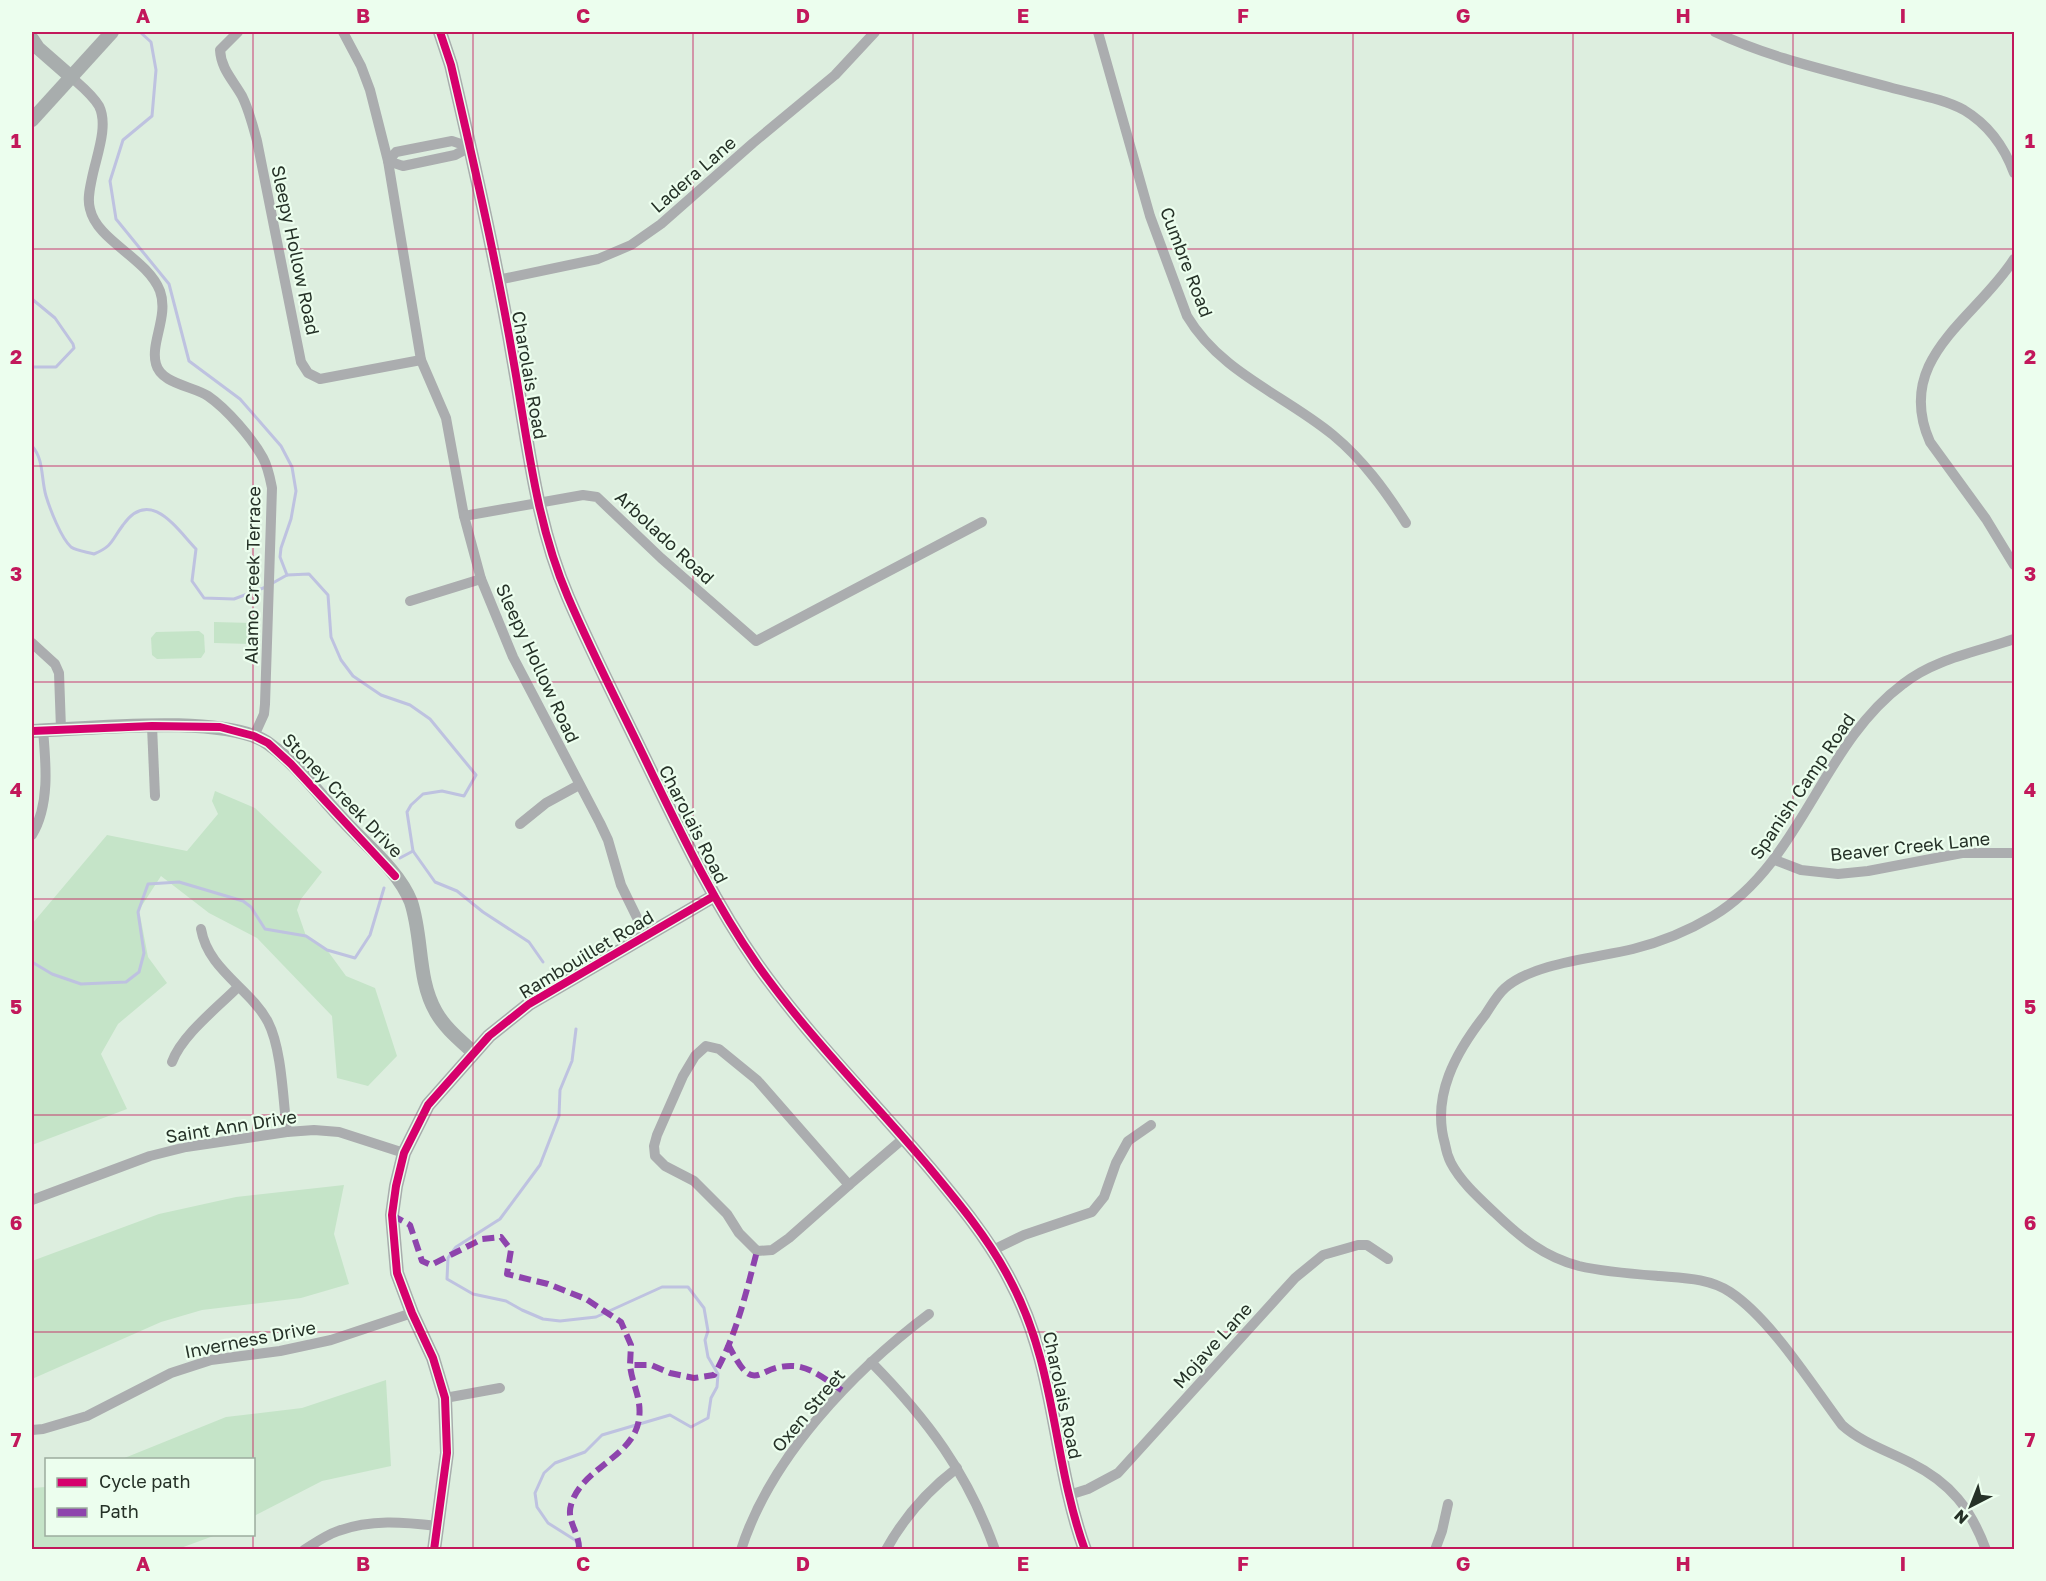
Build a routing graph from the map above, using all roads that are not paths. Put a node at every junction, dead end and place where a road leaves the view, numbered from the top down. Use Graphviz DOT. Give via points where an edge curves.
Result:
graph roads {
  1 [pos="112,32"];
  2 [pos="238,32"];
  3 [pos="343,32"];
  4 [pos="440,32"];
  5 [pos="875,32"];
  6 [pos="1098,32"];
  7 [pos="1715,32"];
  8 [pos="32,39"];
  9 [pos="70,76"];
  10 [pos="32,120"];
  11 [pos="470,147"];
  12 [pos="388,161"];
  13 [pos="2014,173"];
  14 [pos="2014,259"];
  15 [pos="498,280"];
  16 [pos="421,360"];
  17 [pos="537,503"];
  18 [pos="464,516"];
  19 [pos="982,522"];
  20 [pos="1406,523"];
  21 [pos="2014,565"];
  22 [pos="481,579"];
  23 [pos="410,601"];
  24 [pos="2014,639"];
  25 [pos="32,643"];
  26 [pos="152,726"];
  27 [pos="61,729"];
  28 [pos="37,730"];
  29 [pos="254,736"];
  30 [pos="579,785"];
  31 [pos="154,796"];
  32 [pos="520,824"];
  33 [pos="32,835"];
  34 [pos="2014,853"];
  35 [pos="1775,860"];
  36 [pos="714,896"];
  37 [pos="201,929"];
  38 [pos="646,936"];
  39 [pos="238,987"];
  40 [pos="473,1052"];
  41 [pos="172,1062"];
  42 [pos="1151,1125"];
  43 [pos="287,1132"];
  44 [pos="904,1138"];
  45 [pos="404,1153"];
  46 [pos="849,1185"];
  47 [pos="32,1200"];
  48 [pos="993,1250"];
  49 [pos="1388,1259"];
  50 [pos="412,1313"];
  51 [pos="929,1314"];
  52 [pos="871,1362"];
  53 [pos="500,1388"];
  54 [pos="445,1398"];
  55 [pos="32,1430"];
  56 [pos="957,1468"];
  57 [pos="1069,1495"];
  58 [pos="1448,1504"];
  59 [pos="438,1526"];
  60 [pos="304,1550"];
  61 [pos="434,1550"];
  62 [pos="741,1550"];
  63 [pos="886,1550"];
  64 [pos="995,1550"];
  65 [pos="1085,1550"];
  66 [pos="1435,1550"];
  67 [pos="1986,1550"];
  1 -- 9 [label="street"];
  2 -- 16 [label="street, Sleepy Hollow Road" via="220,50 220,62 242,96 257,141 302,362 308,373 320,379"];
  3 -- 12 [label="street, Sleepy Hollow Road" via="370,90"];
  4 -- 11 [label="street, Charolais Road" via="452,65"];
  5 -- 15 [label="street, Ladera Lane" via="835,75 661,224 631,245 598,259"];
  6 -- 20 [label="street, Cumbre Road" via="1150,216 1195,329 1228,364 1331,434 1359,458"];
  7 -- 13 [label="street" via="1794,61 1952,104 1993,134"];
  8 -- 9 [label="street"];
  9 -- 10 [label="street"];
  9 -- 29 [label="street, Alamo Creek Terrace" via="99,106 103,120 89,209 95,222 143,267 160,292 162,318 155,356 159,371 198,390 223,409 257,449 269,472 272,488 265,704"];
  11 -- 12 [label="street" via="455,155 403,166"];
  11 -- 15 [label="street, Charolais Road"];
  12 -- 16 [label="street, Sleepy Hollow Road"];
  14 -- 21 [label="street" via="1934,352 1923,382 1921,411 1930,442"];
  15 -- 17 [label="street, Charolais Road"];
  16 -- 18 [label="street, Sleepy Hollow Road" via="446,418"];
  17 -- 18 [label="street, Arbolado Road"];
  17 -- 19 [label="street, Arbolado Road" via="583,495 597,497 756,641"];
  17 -- 36 [label="street, Charolais Road" via="575,614"];
  18 -- 22 [label="street, Sleepy Hollow Road"];
  22 -- 23 [label="street"];
  22 -- 30 [label="street, Sleepy Hollow Road" via="513,657"];
  24 -- 35 [label="street, Spanish Camp Road" via="1934,667 1905,682 1877,706"];
  25 -- 27 [label="street" via="59,672"];
  26 -- 27 [label="street, Stoney Creek Drive"];
  26 -- 29 [label="street, Stoney Creek Drive" via="220,727"];
  26 -- 31 [label="street"];
  27 -- 28 [label="street, Stoney Creek Drive"];
  28 -- 33 [label="street" via="45,784 42,812"];
  29 -- 40 [label="street, Stoney Creek Drive" via="291,764 403,887 414,913 431,1003 450,1030"];
  30 -- 32 [label="street" via="546,803"];
  30 -- 38 [label="street, Sleepy Hollow Road" via="608,840 621,885"];
  34 -- 35 [label="street, Beaver Creek Lane" via="1962,853 1838,874 1801,870"];
  35 -- 67 [label="street, Spanish Camp Road" via="1737,899 1688,929 1635,948 1540,970 1505,988 1475,1028 1447,1077 1440,1128 1450,1161 1496,1215 1545,1254 1579,1266 1704,1280 1729,1291 1785,1347 1853,1436 1914,1464 1961,1500 1978,1527"];
  36 -- 38 [label="street, Rambouillet Road"];
  36 -- 44 [label="street, Charolais Road" via="771,983"];
  37 -- 39 [label="street" via="213,957"];
  38 -- 40 [label="street, Rambouillet Road" via="529,1004"];
  39 -- 41 [label="street" via="185,1040"];
  39 -- 43 [label="street" via="260,1010 273,1033"];
  40 -- 45 [label="street, Rambouillet Road" via="428,1105"];
  42 -- 48 [label="street" via="1128,1141 1104,1197 1092,1212"];
  43 -- 45 [label="street, Saint Ann Drive" via="339,1132"];
  43 -- 47 [label="street, Saint Ann Drive" via="150,1156"];
  44 -- 46 [label="street"];
  44 -- 48 [label="street, Charolais Road"];
  45 -- 50 [label="street, Rambouillet Road" via="392,1215 397,1273"];
  46 -- 46 [label="street" via="772,1250 757,1251 750,1246 727,1214 694,1181 665,1167 655,1156 657,1135 695,1056 706,1046 718,1049 741,1066"];
  48 -- 57 [label="street, Charolais Road" via="1032,1325 1050,1393"];
  49 -- 57 [label="street, Mojave Lane" via="1367,1245 1323,1255 1295,1278 1118,1473"];
  50 -- 54 [label="street, Rambouillet Road" via="433,1358"];
  50 -- 55 [label="street, Inverness Drive" via="331,1340 211,1360 171,1372 87,1416"];
  51 -- 52 [label="street, Oxen Street"];
  52 -- 56 [label="street" via="920,1415"];
  52 -- 62 [label="street, Oxen Street" via="789,1456 749,1526"];
  53 -- 54 [label="street"];
  54 -- 59 [label="street, Rambouillet Road" via="447,1453"];
  56 -- 63 [label="street" via="925,1494"];
  56 -- 64 [label="street" via="971,1490"];
  57 -- 65 [label="street, Charolais Road"];
  58 -- 66 [label="street"];
  59 -- 60 [label="street" via="364,1524 336,1532"];
  59 -- 61 [label="street, Rambouillet Road"];
}
